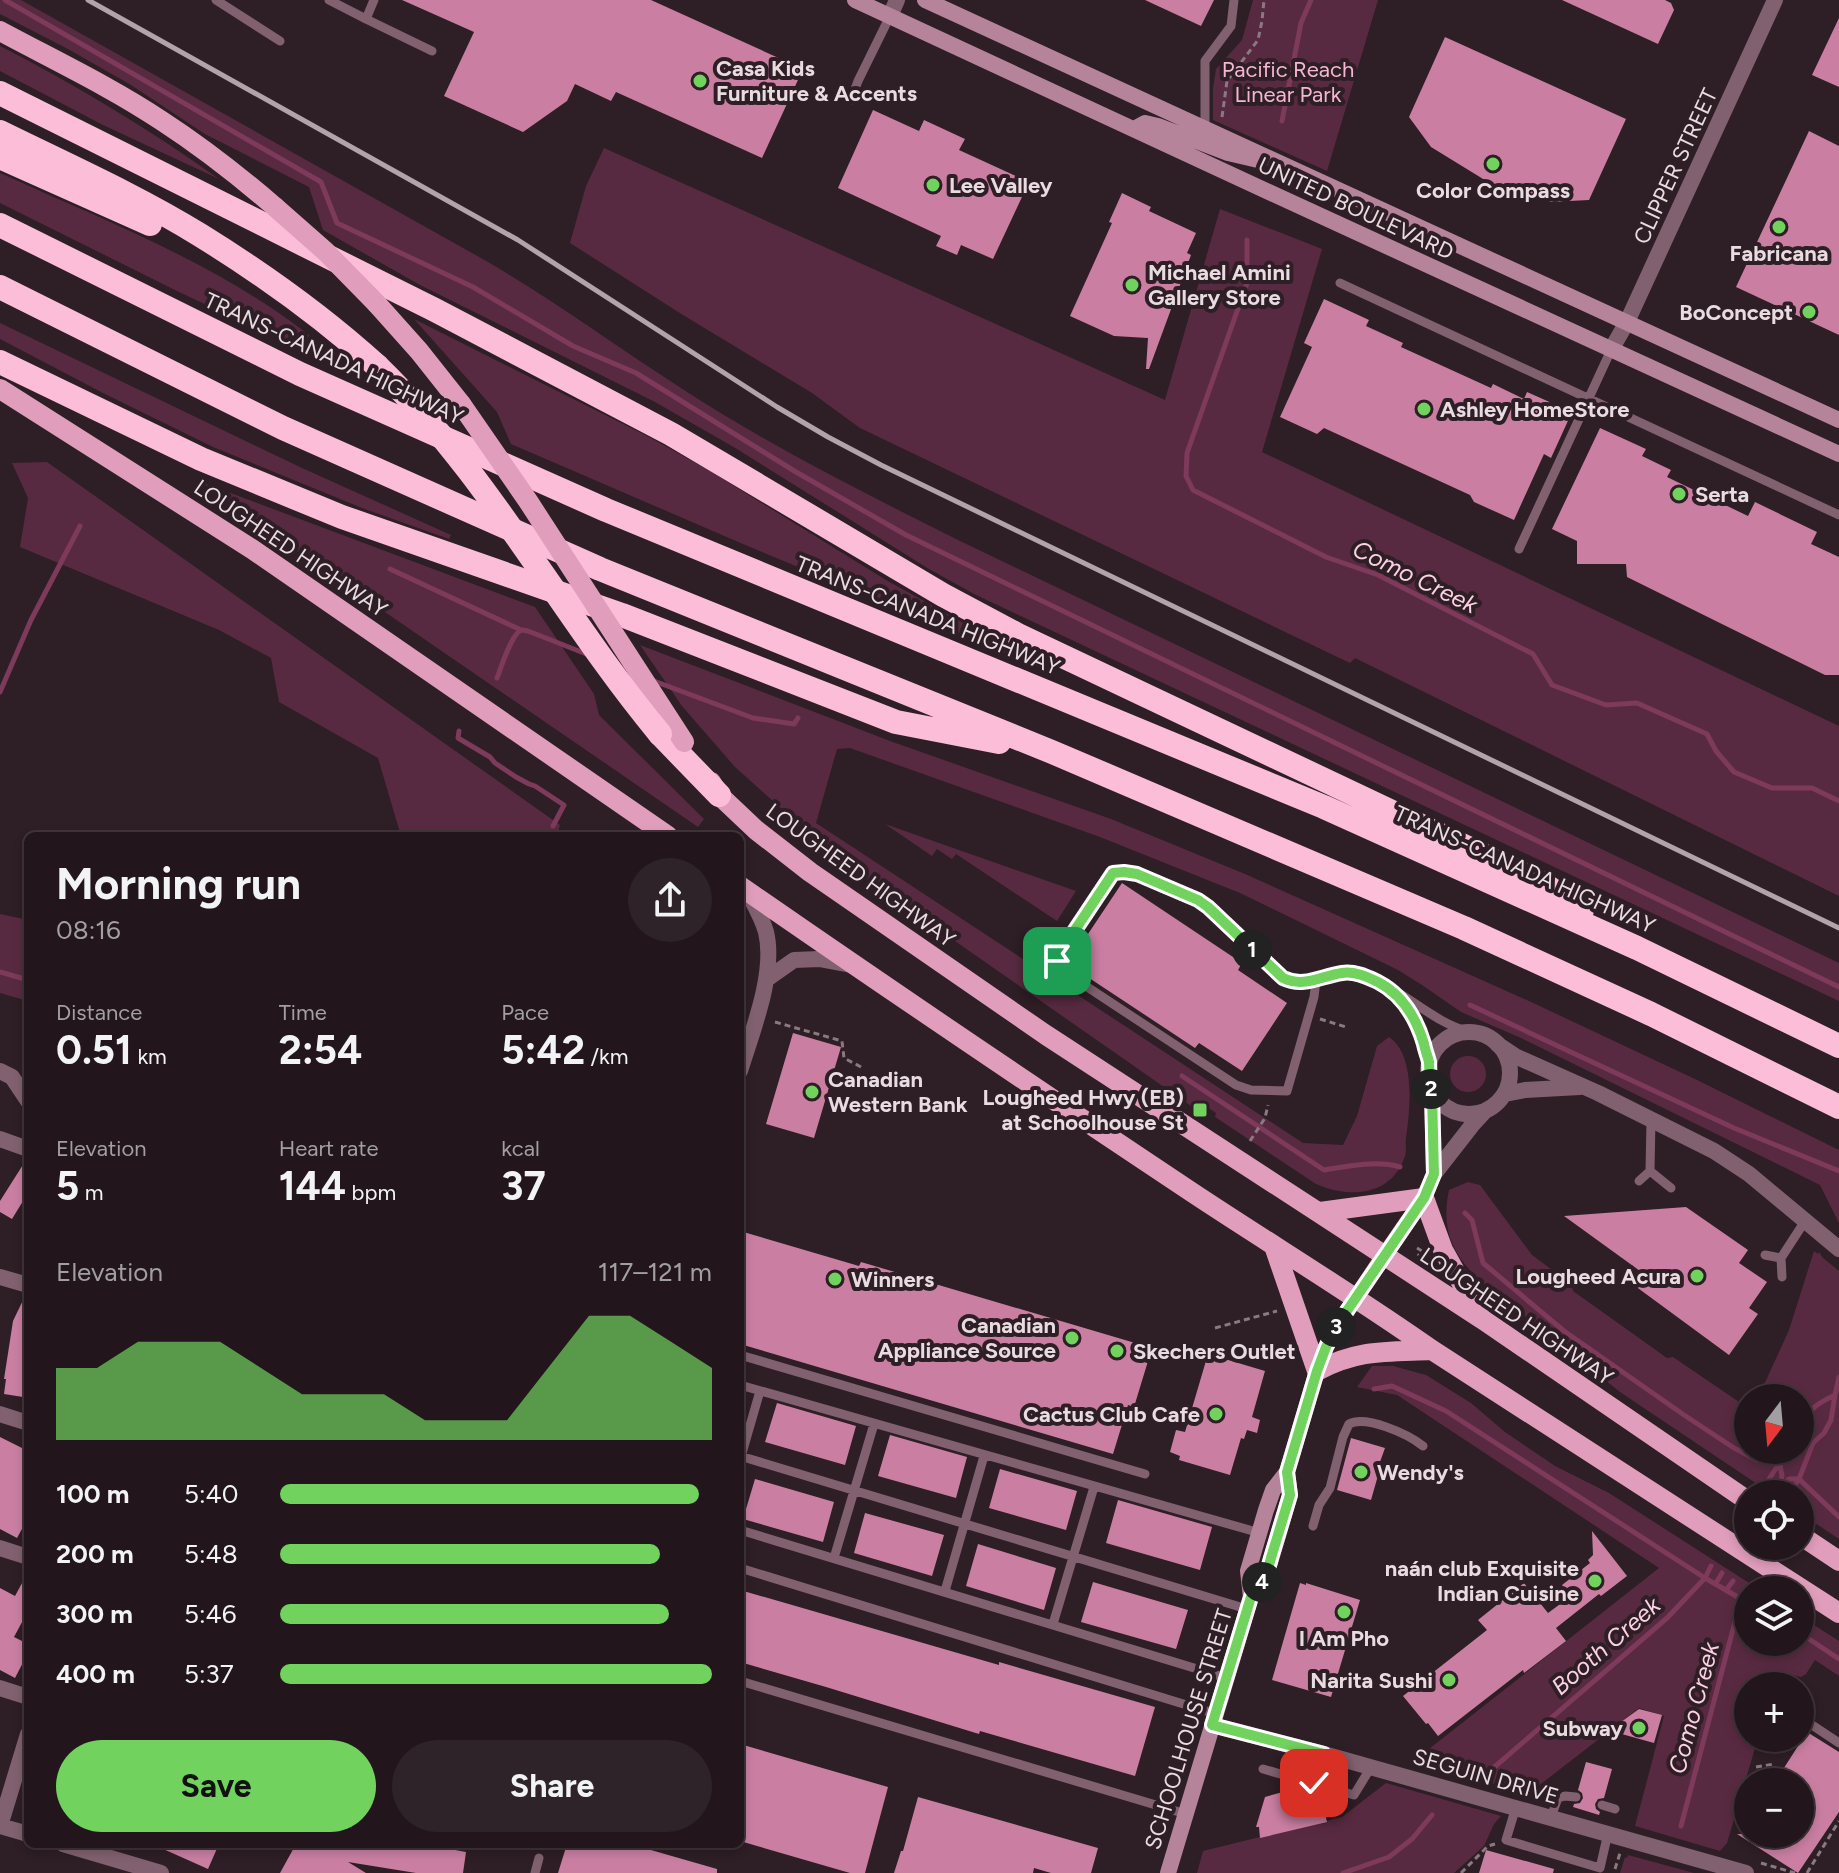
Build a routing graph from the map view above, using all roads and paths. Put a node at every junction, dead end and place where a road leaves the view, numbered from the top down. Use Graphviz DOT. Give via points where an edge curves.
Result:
graph roads {
  1 [pos="216,0"];
  2 [pos="329,0"];
  3 [pos="374,0"];
  4 [pos="855,0"];
  5 [pos="897,0"];
  6 [pos="925,0"];
  7 [pos="1234,0"];
  8 [pos="1264,0"];
  9 [pos="1775,0"];
  10 [pos="890,16"];
  11 [pos="366,19"];
  12 [pos="0,31"];
  13 [pos="280,41"];
  14 [pos="432,51"];
  15 [pos="0,93"];
  16 [pos="851,100"];
  17 [pos="1205,128"];
  18 [pos="1134,129"];
  19 [pos="0,132"];
  20 [pos="1222,136"];
  21 [pos="0,157"];
  22 [pos="1283,164"];
  23 [pos="0,225"];
  24 [pos="1340,283"];
  25 [pos="0,287"];
  26 [pos="297,302"];
  27 [pos="1627,322"];
  28 [pos="1611,350"];
  29 [pos="0,362"];
  30 [pos="0,389"];
  31 [pos="1588,398"];
  32 [pos="1839,420"];
  33 [pos="1839,454"];
  34 [pos="1839,515"];
  35 [pos="1519,549"];
  36 [pos="1052,752"];
  37 [pos="719,795"];
  38 [pos="662,832"];
  39 [pos="744,889"];
  40 [pos="744,890"];
  41 [pos="1637,948"];
  42 [pos="853,965"];
  43 [pos="767,979"];
  44 [pos="1316,980"];
  45 [pos="1395,992"];
  46 [pos="756,1016"];
  47 [pos="1320,1019"];
  48 [pos="1346,1027"];
  49 [pos="1470,1032"];
  50 [pos="1497,1044"];
  51 [pos="1839,1046"];
  52 [pos="744,1057"];
  53 [pos="1429,1063"];
  54 [pos="863,1068"];
  55 [pos="0,1071"];
  56 [pos="1581,1087"];
  57 [pos="1432,1093"];
  58 [pos="1505,1094"];
  59 [pos="24,1095"];
  60 [pos="1268,1099"];
  61 [pos="1839,1107"];
  62 [pos="1485,1111"];
  63 [pos="1651,1120"];
  64 [pos="0,1139"];
  65 [pos="1250,1141"];
  66 [pos="24,1148"];
  67 [pos="1650,1171"];
  68 [pos="1434,1174"];
  69 [pos="1639,1181"];
  70 [pos="1671,1188"];
  71 [pos="1424,1198"];
  72 [pos="1320,1212"];
  73 [pos="1805,1221"];
  74 [pos="1274,1246"];
  75 [pos="1417,1248"];
  76 [pos="1839,1249"];
  77 [pos="1765,1255"];
  78 [pos="1418,1256"];
  79 [pos="1383,1257"];
  80 [pos="1781,1258"];
  81 [pos="0,1277"];
  82 [pos="1782,1277"];
  83 [pos="24,1284"];
  84 [pos="1356,1298"];
  85 [pos="1282,1310"];
  86 [pos="1482,1319"];
  87 [pos="1215,1328"];
  88 [pos="1432,1350"];
  89 [pos="744,1356"];
  90 [pos="1317,1371"];
  91 [pos="744,1386"];
  92 [pos="760,1391"];
  93 [pos="0,1414"];
  94 [pos="24,1422"];
  95 [pos="874,1424"];
  96 [pos="744,1444"];
  97 [pos="1423,1446"];
  98 [pos="984,1456"];
  99 [pos="744,1458"];
  100 [pos="1287,1472"];
  101 [pos="1145,1474"];
  102 [pos="1094,1487"];
  103 [pos="854,1490"];
  104 [pos="1734,1491"];
  105 [pos="965,1524"];
  106 [pos="1313,1526"];
  107 [pos="744,1531"];
  108 [pos="1260,1533"];
  109 [pos="1814,1544"];
  110 [pos="0,1548"];
  111 [pos="24,1556"];
  112 [pos="1073,1557"];
  113 [pos="834,1558"];
  114 [pos="1839,1561"];
  115 [pos="744,1569"];
  116 [pos="945,1591"];
  117 [pos="1249,1603"];
  118 [pos="1839,1613"];
  119 [pos="1053,1624"];
  120 [pos="1227,1678"];
  121 [pos="744,1682"];
  122 [pos="0,1688"];
  123 [pos="24,1696"];
  124 [pos="1214,1719"];
  125 [pos="1814,1726"];
  126 [pos="1839,1743"];
  127 [pos="24,1747"];
  128 [pos="1324,1754"];
  129 [pos="1774,1764"];
  130 [pos="1371,1767"];
  131 [pos="1756,1767"];
  132 [pos="1263,1769"];
  133 [pos="1314,1783"];
  134 [pos="1576,1797"];
  135 [pos="1602,1805"];
  136 [pos="1516,1807"];
  137 [pos="1615,1809"];
  138 [pos="1186,1814"];
  139 [pos="1551,1817"];
  140 [pos="1839,1821"];
  141 [pos="0,1826"];
  142 [pos="24,1833"];
  143 [pos="1608,1833"];
  144 [pos="1506,1840"];
  145 [pos="77,1848"];
  146 [pos="539,1858"];
  147 [pos="1748,1866"];
  148 [pos="161,1873"];
  149 [pos="535,1873"];
  150 [pos="1168,1873"];
  151 [pos="1461,1873"];
  152 [pos="1795,1873"];
  153 [pos="1807,1873"];
  1 -- 13 [label="lane"];
  2 -- 11 [label="lane"];
  3 -- 11 [label="lane"];
  4 -- 10 [label="main road, UNITED BOULEVARD"];
  5 -- 10 [label="street"];
  6 -- 17 [label="main road, UNITED BOULEVARD"];
  7 -- 17 [label="lane" via="1231,26 1201,60"];
  8 -- 20 [label="path" via="1258,40 1227,81"];
  9 -- 27 [label="street, CLIPPER STREET"];
  10 -- 16 [label="lane"];
  10 -- 18 [label="main road, UNITED BOULEVARD"];
  11 -- 14 [label="lane"];
  12 -- 37 [label="main road, LOUGHEED HIGHWAY, bridge" via="160,120 225,165 325,251 377,304 461,404"];
  15 -- 41 [label="highway" via="671,434 1018,635 1542,883"];
  17 -- 20 [label="main road, UNITED BOULEVARD"];
  18 -- 22 [label="main road" via="1145,123 1158,126 1228,153"];
  18 -- 28 [label="main road, UNITED BOULEVARD"];
  19 -- 26 [label="highway" via="198,234"];
  20 -- 22 [label="main road, UNITED BOULEVARD"];
  21 -- 26 [label="highway" via="193,244"];
  22 -- 27 [label="main road, UNITED BOULEVARD"];
  23 -- 41 [label="highway, TRANS-CANADA HIGHWAY" via="300,374 606,510 1324,807"];
  24 -- 31 [label="lane"];
  25 -- 36 [label="highway" via="283,428 600,569"];
  26 -- 37 [label="highway, bridge" via="377,366 438,430 635,704"];
  27 -- 28 [label="street, CLIPPER STREET"];
  27 -- 32 [label="main road, UNITED BOULEVARD"];
  28 -- 31 [label="lane"];
  28 -- 33 [label="main road, UNITED BOULEVARD"];
  29 -- 36 [label="highway" via="273,490 622,615 896,722"];
  30 -- 38 [label="main road, LOUGHEED HIGHWAY" via="252,549"];
  31 -- 34 [label="lane"];
  31 -- 35 [label="lane"];
  36 -- 61 [label="highway" via="1464,928"];
  37 -- 72 [label="main road, LOUGHEED HIGHWAY" via="810,872 1046,1035"];
  39 -- 42 [label="main road"];
  40 -- 43 [label="street" via="767,937"];
  41 -- 51 [label="highway, TRANS-CANADA HIGHWAY"];
  42 -- 43 [label="street" via="794,960"];
  42 -- 74 [label="main road"];
  43 -- 46 [label="street"];
  44 -- 44 [label="lane" via="1283,978 1208,907 1124,872 1113,873 1058,958 1063,971 1251,1090 1287,1091"];
  44 -- 45 [label="lane" via="1356,973"];
  45 -- 49 [label="lane" via="1446,1025"];
  45 -- 53 [label="lane" via="1415,1019"];
  46 -- 52 [label="street"];
  46 -- 54 [label="path" via="842,1041 844,1058"];
  47 -- 48 [label="path"];
  49 -- 50 [label="street"];
  49 -- 53 [label="street" via="1444,1041"];
  50 -- 56 [label="street"];
  50 -- 58 [label="street" via="1510,1067"];
  53 -- 57 [label="street"];
  55 -- 59 [label="street" via="12,1077"];
  56 -- 58 [label="street"];
  56 -- 63 [label="street"];
  57 -- 62 [label="street" via="1461,1114"];
  57 -- 68 [label="street, SCHOOLHOUSE STREET"];
  58 -- 62 [label="street"];
  60 -- 65 [label="path" via="1265,1118"];
  62 -- 68 [label="street, SCHOOLHOUSE STREET"];
  63 -- 67 [label="lane"];
  63 -- 73 [label="street" via="1728,1159"];
  64 -- 66 [label="street"];
  67 -- 69 [label="lane"];
  67 -- 70 [label="lane"];
  68 -- 71 [label="street, SCHOOLHOUSE STREET"];
  71 -- 72 [label="main road"];
  71 -- 79 [label="street, SCHOOLHOUSE STREET"];
  71 -- 86 [label="main road" via="1443,1250"];
  72 -- 79 [label="main road, LOUGHEED HIGHWAY"];
  73 -- 76 [label="street"];
  73 -- 80 [label="lane"];
  74 -- 84 [label="main road"];
  74 -- 90 [label="main road"];
  75 -- 78 [label="path" via="1422,1251"];
  77 -- 80 [label="lane"];
  79 -- 84 [label="main road, SCHOOLHOUSE STREET"];
  79 -- 86 [label="main road, LOUGHEED HIGHWAY"];
  80 -- 82 [label="lane"];
  81 -- 83 [label="street"];
  84 -- 88 [label="main road"];
  84 -- 90 [label="main road, SCHOOLHOUSE STREET"];
  85 -- 87 [label="path"];
  86 -- 104 [label="main road, LOUGHEED HIGHWAY"];
  88 -- 90 [label="main road" via="1362,1353"];
  88 -- 118 [label="main road"];
  89 -- 101 [label="lane"];
  90 -- 100 [label="main road, SCHOOLHOUSE STREET"];
  91 -- 92 [label="lane"];
  92 -- 95 [label="lane"];
  92 -- 96 [label="lane"];
  93 -- 94 [label="street"];
  95 -- 98 [label="lane"];
  95 -- 103 [label="lane"];
  97 -- 106 [label="lane" via="1406,1434 1368,1422 1349,1424"];
  98 -- 102 [label="lane"];
  98 -- 105 [label="lane"];
  99 -- 103 [label="lane"];
  100 -- 108 [label="main road, SCHOOLHOUSE STREET" via="1273,1490"];
  100 -- 117 [label="main road, SCHOOLHOUSE STREET" via="1290,1495 1266,1576"];
  102 -- 108 [label="lane"];
  102 -- 112 [label="lane"];
  103 -- 105 [label="lane"];
  103 -- 113 [label="lane"];
  105 -- 112 [label="lane"];
  105 -- 116 [label="lane"];
  107 -- 113 [label="lane"];
  108 -- 117 [label="main road, SCHOOLHOUSE STREET" via="1248,1571"];
  109 -- 114 [label="main road"];
  110 -- 111 [label="street"];
  112 -- 117 [label="lane"];
  112 -- 119 [label="lane"];
  113 -- 116 [label="lane"];
  115 -- 124 [label="lane"];
  116 -- 119 [label="lane"];
  117 -- 120 [label="main road, SCHOOLHOUSE STREET"];
  119 -- 120 [label="lane"];
  120 -- 124 [label="main road, SCHOOLHOUSE STREET"];
  121 -- 138 [label="lane"];
  122 -- 123 [label="street"];
  124 -- 128 [label="street, SEGUIN DRIVE"];
  124 -- 138 [label="main road, SCHOOLHOUSE STREET"];
  125 -- 126 [label="lane"];
  127 -- 141 [label="street"];
  128 -- 130 [label="street, SEGUIN DRIVE"];
  128 -- 133 [label="lane"];
  129 -- 131 [label="path"];
  130 -- 133 [label="lane" via="1354,1795"];
  130 -- 136 [label="street, SEGUIN DRIVE"];
  132 -- 133 [label="lane"];
  134 -- 139 [label="lane" via="1558,1798"];
  135 -- 137 [label="lane"];
  136 -- 139 [label="street, SEGUIN DRIVE"];
  136 -- 144 [label="lane"];
  138 -- 150 [label="main road, SCHOOLHOUSE STREET"];
  139 -- 143 [label="street, SEGUIN DRIVE"];
  140 -- 153 [label="path"];
  141 -- 142 [label="street"];
  143 -- 144 [label="lane" via="1600,1868"];
  143 -- 147 [label="street, SEGUIN DRIVE"];
  144 -- 151 [label="path" via="1488,1846"];
  145 -- 148 [label="street"];
  146 -- 149 [label="lane"];
  147 -- 152 [label="path"];
}
